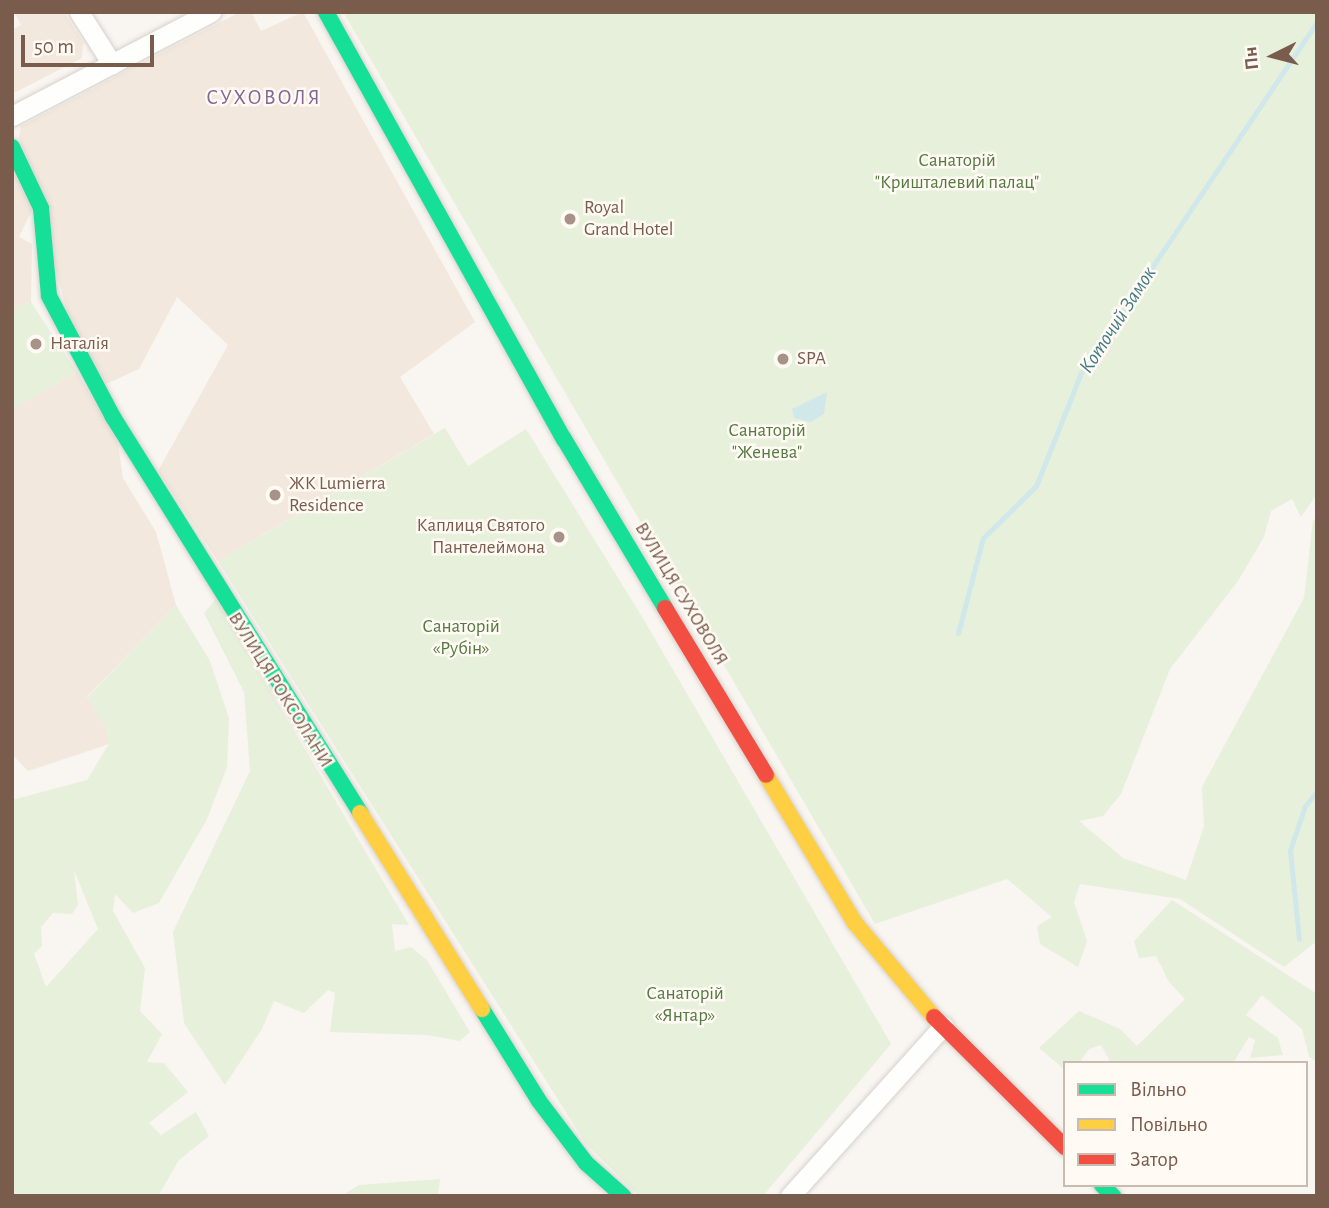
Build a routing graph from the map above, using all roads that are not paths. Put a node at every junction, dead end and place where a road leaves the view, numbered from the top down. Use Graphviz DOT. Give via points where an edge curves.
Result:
graph roads {
  1 [pos="79,12"];
  2 [pos="211,12"];
  3 [pos="326,12"];
  4 [pos="112,64"];
  5 [pos="12,116"];
  6 [pos="12,146"];
  7 [pos="943,1026"];
  8 [pos="1063,1145"];
  9 [pos="623,1196"];
  10 [pos="790,1196"];
  1 -- 4 [label="street"];
  2 -- 4 [label="street"];
  3 -- 7 [label="street, ВУЛИЦЯ СУХОВОЛЯ" via="521,364 753,758 866,939"];
  4 -- 5 [label="street"];
  6 -- 9 [label="street, ВУЛИЦЯ РОКСОЛАНИ" via="41,208 49,296 113,417 539,1101 586,1163"];
  7 -- 8 [label="street, ВУЛИЦЯ СУХОВОЛЯ"];
  7 -- 10 [label="street"];
}
